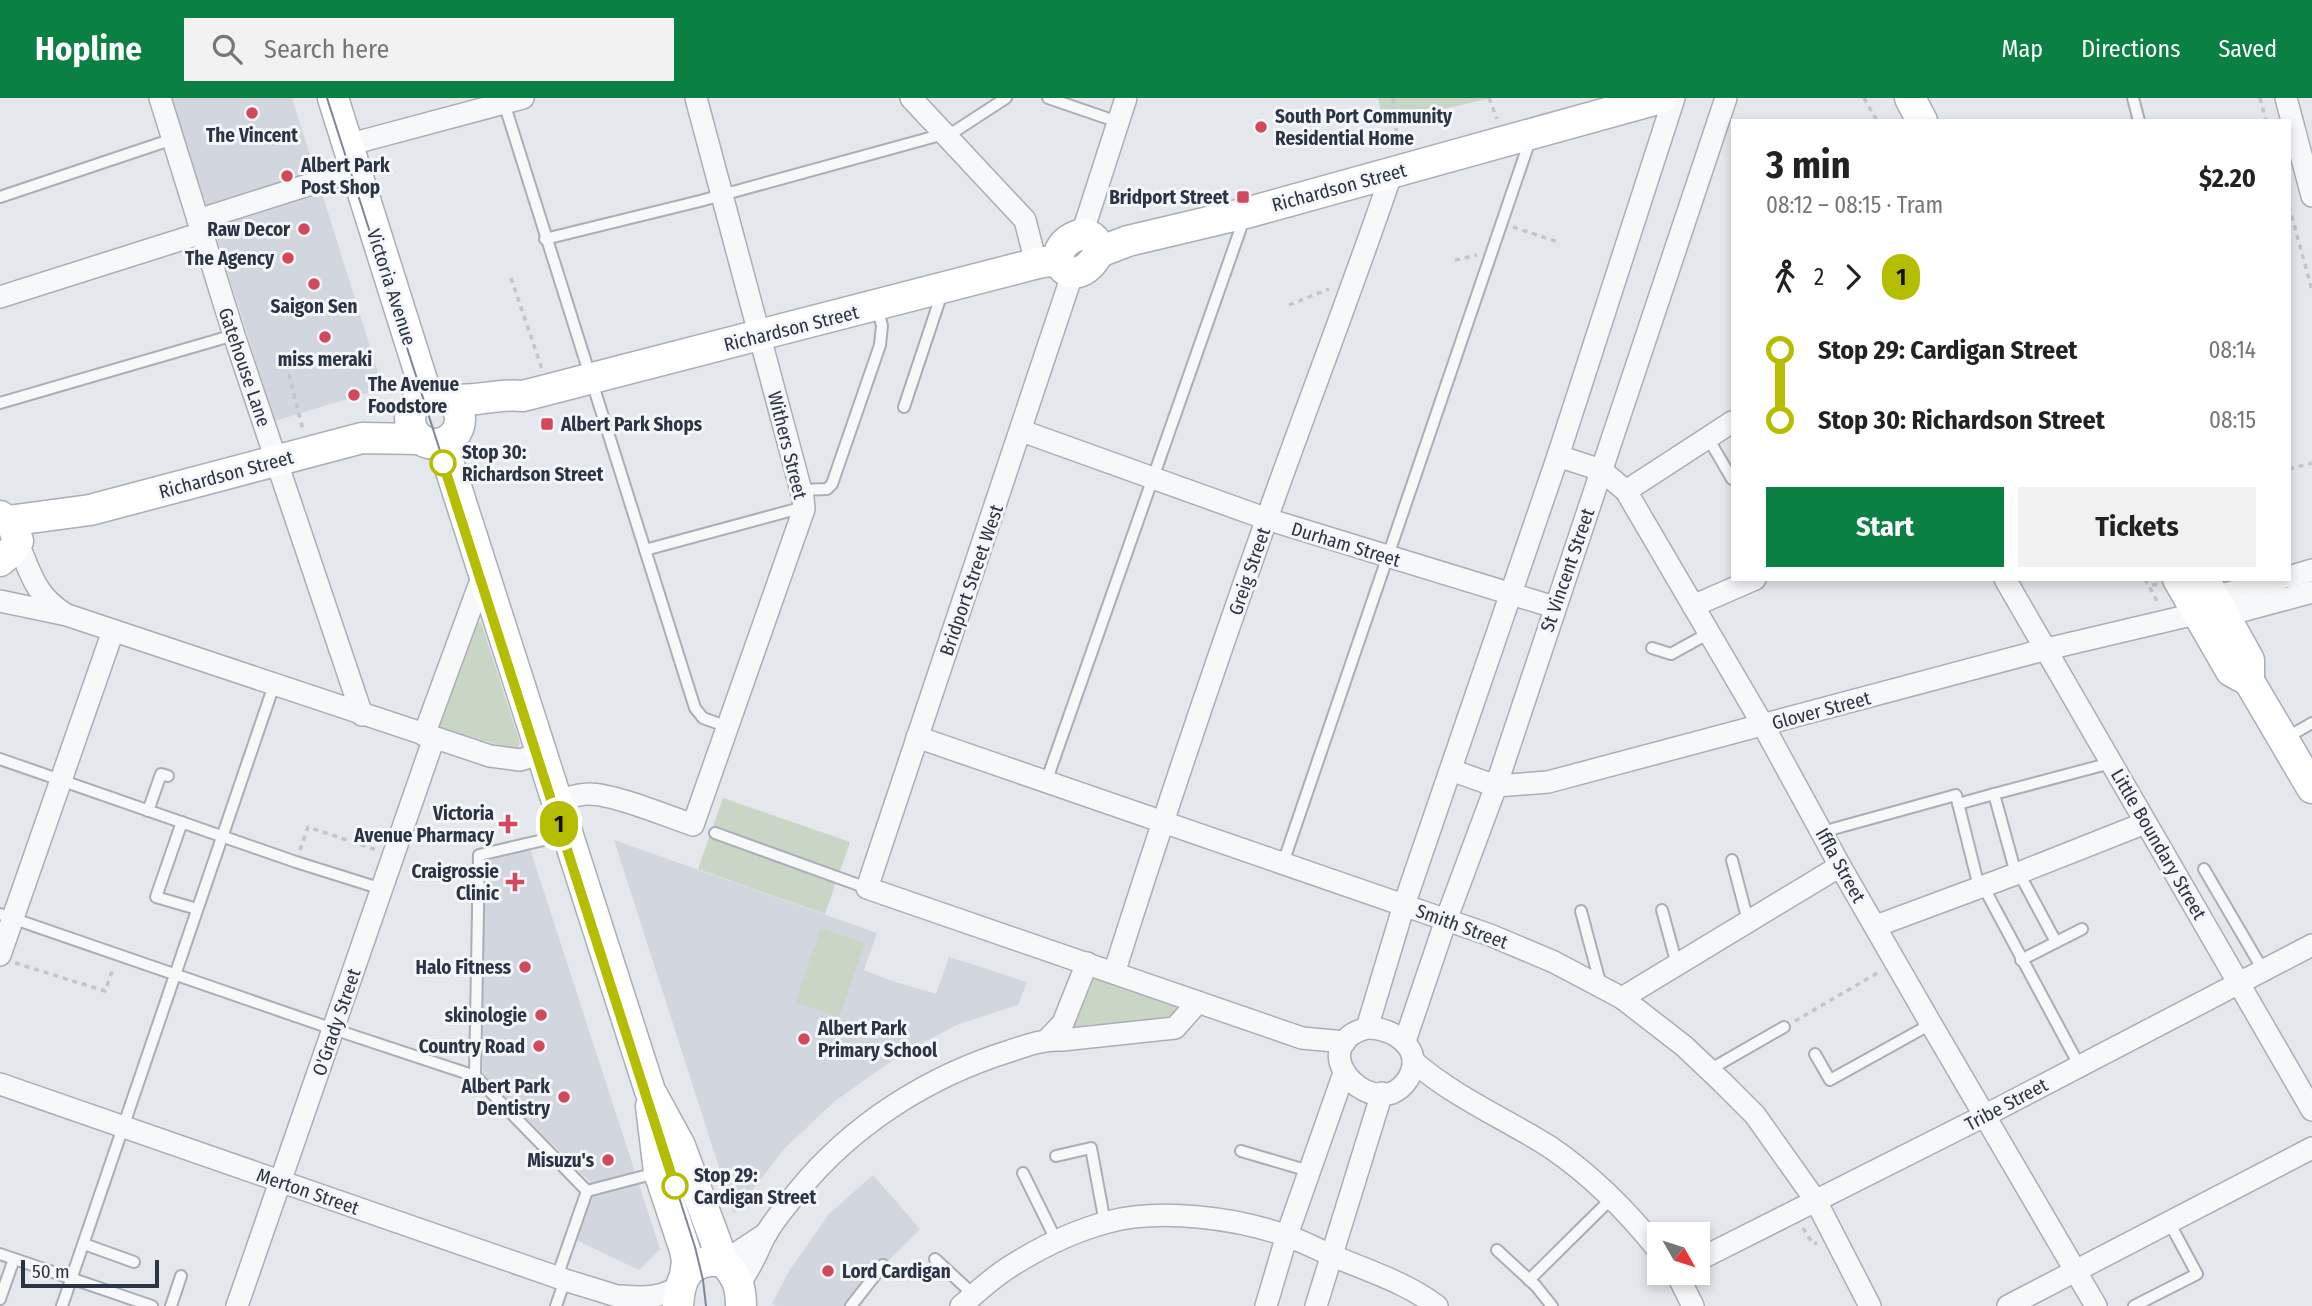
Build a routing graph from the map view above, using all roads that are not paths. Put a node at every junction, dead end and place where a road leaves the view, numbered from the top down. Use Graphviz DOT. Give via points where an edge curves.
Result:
graph roads {
  1 [pos="160,98"];
  2 [pos="333,98"];
  3 [pos="696,98"];
  4 [pos="911,98"];
  5 [pos="1006,98"];
  6 [pos="1048,98"];
  7 [pos="1126,98"];
  8 [pos="1661,98"];
  9 [pos="1674,98"];
  10 [pos="1726,98"];
  11 [pos="1910,98"];
  12 [pos="2133,98"];
  13 [pos="2286,98"];
  14 [pos="514,101"];
  15 [pos="1921,119"];
  16 [pos="2138,119"];
  17 [pos="1118,122"];
  18 [pos="1532,134"];
  19 [pos="945,136"];
  20 [pos="173,139"];
  21 [pos="351,158"];
  22 [pos="1397,171"];
  23 [pos="723,195"];
  24 [pos="2312,196"];
  25 [pos="0,197"];
  26 [pos="1246,213"];
  27 [pos="200,226"];
  28 [pos="545,239"];
  29 [pos="1090,243"];
  30 [pos="1056,265"];
  31 [pos="944,287"];
  32 [pos="0,297"];
  33 [pos="877,306"];
  34 [pos="234,335"];
  35 [pos="759,336"];
  36 [pos="591,378"];
  37 [pos="536,392"];
  38 [pos="430,400"];
  39 [pos="0,403"];
  40 [pos="904,407"];
  41 [pos="1731,423"];
  42 [pos="1022,430"];
  43 [pos="440,437"];
  44 [pos="362,438"];
  45 [pos="1708,438"];
  46 [pos="1558,456"];
  47 [pos="277,460"];
  48 [pos="1601,470"];
  49 [pos="1151,478"];
  50 [pos="1731,478"];
  51 [pos="1626,491"];
  52 [pos="802,499"];
  53 [pos="1267,519"];
  54 [pos="7,530"];
  55 [pos="645,550"];
  56 [pos="1388,557"];
  57 [pos="2312,570"];
  58 [pos="484,572"];
  59 [pos="2291,576"];
  60 [pos="1750,581"];
  61 [pos="2006,581"];
  62 [pos="2268,581"];
  63 [pos="2312,592"];
  64 [pos="1512,594"];
  65 [pos="0,601"];
  66 [pos="2201,602"];
  67 [pos="1693,606"];
  68 [pos="1554,607"];
  69 [pos="67,615"];
  70 [pos="113,631"];
  71 [pos="1709,633"];
  72 [pos="1652,648"];
  73 [pos="2047,649"];
  74 [pos="274,685"];
  75 [pos="362,715"];
  76 [pos="2312,723"];
  77 [pos="1763,725"];
  78 [pos="728,727"];
  79 [pos="429,737"];
  80 [pos="917,737"];
  81 [pos="2283,739"];
  82 [pos="542,753"];
  83 [pos="0,759"];
  84 [pos="2111,762"];
  85 [pos="1451,770"];
  86 [pos="168,776"];
  87 [pos="61,780"];
  88 [pos="1046,782"];
  89 [pos="1496,786"];
  90 [pos="2312,788"];
  91 [pos="1994,794"];
  92 [pos="557,801"];
  93 [pos="1958,804"];
  94 [pos="148,811"];
  95 [pos="182,822"];
  96 [pos="1162,823"];
  97 [pos="2145,823"];
  98 [pos="1822,832"];
  99 [pos="715,833"];
  100 [pos="568,834"];
  101 [pos="223,836"];
  102 [pos="1732,860"];
  103 [pos="1283,863"];
  104 [pos="1840,866"];
  105 [pos="2204,869"];
  106 [pos="2017,873"];
  107 [pos="1981,886"];
  108 [pos="867,888"];
  109 [pos="382,889"];
  110 [pos="1404,905"];
  111 [pos="197,909"];
  112 [pos="1662,910"];
  113 [pos="1581,911"];
  114 [pos="7,916"];
  115 [pos="1446,919"];
  116 [pos="1748,921"];
  117 [pos="1876,926"];
  118 [pos="2082,929"];
  119 [pos="2056,942"];
  120 [pos="2312,945"];
  121 [pos="7,959"];
  122 [pos="2021,960"];
  123 [pos="1087,964"];
  124 [pos="1677,965"];
  125 [pos="2263,970"];
  126 [pos="1114,973"];
  127 [pos="175,974"];
  128 [pos="2239,982"];
  129 [pos="1601,986"];
  130 [pos="1622,998"];
  131 [pos="1198,1002"];
  132 [pos="1931,1024"];
  133 [pos="1784,1027"];
  134 [pos="1367,1028"];
  135 [pos="333,1029"];
  136 [pos="1301,1038"];
  137 [pos="1048,1039"];
  138 [pos="1405,1041"];
  139 [pos="1345,1042"];
  140 [pos="1815,1054"];
  141 [pos="1413,1061"];
  142 [pos="2079,1065"];
  143 [pos="1342,1068"];
  144 [pos="1709,1070"];
  145 [pos="475,1076"];
  146 [pos="0,1084"];
  147 [pos="650,1091"];
  148 [pos="1391,1091"];
  149 [pos="1462,1098"];
  150 [pos="2312,1110"];
  151 [pos="1984,1116"];
  152 [pos="123,1127"];
  153 [pos="2312,1148"];
  154 [pos="1241,1151"];
  155 [pos="1056,1156"];
  156 [pos="1309,1171"];
  157 [pos="659,1172"];
  158 [pos="1023,1173"];
  159 [pos="281,1182"];
  160 [pos="587,1191"];
  161 [pos="1611,1199"];
  162 [pos="1816,1200"];
  163 [pos="2169,1222"];
  164 [pos="1105,1223"];
  165 [pos="1287,1235"];
  166 [pos="1647,1236"];
  167 [pos="1057,1242"];
  168 [pos="84,1244"];
  169 [pos="1497,1250"];
  170 [pos="0,1254"];
  171 [pos="1710,1254"];
  172 [pos="1332,1256"];
  173 [pos="14,1259"];
  174 [pos="935,1259"];
  175 [pos="134,1262"];
  176 [pos="883,1265"];
  177 [pos="2077,1270"];
  178 [pos="181,1276"];
  179 [pos="72,1278"];
  180 [pos="732,1278"];
  181 [pos="561,1279"];
  182 [pos="1529,1280"];
  183 [pos="1682,1285"];
  184 [pos="681,1289"];
  185 [pos="617,1296"];
  186 [pos="0,1299"];
  187 [pos="968,1301"];
  188 [pos="62,1306"];
  189 [pos="152,1306"];
  190 [pos="171,1306"];
  191 [pos="237,1306"];
  192 [pos="556,1306"];
  193 [pos="638,1306"];
  194 [pos="851,1306"];
  195 [pos="1266,1306"];
  196 [pos="1316,1306"];
  197 [pos="1437,1306"];
  198 [pos="1552,1306"];
  199 [pos="1693,1306"];
  200 [pos="1870,1306"];
  201 [pos="2008,1306"];
  202 [pos="2096,1306"];
  203 [pos="2134,1306"];
  1 -- 20 [label="street, Gatehouse Lane"];
  2 -- 21 [label="street, Victoria Avenue"];
  3 -- 23 [label="street, Withers Street"];
  4 -- 19 [label="street"];
  5 -- 19 [label="lane"];
  6 -- 17 [label="lane"];
  7 -- 17 [label="street"];
  8 -- 18 [label="street, Richardson Street"];
  9 -- 46 [label="street"];
  10 -- 48 [label="street, St Vincent Street"];
  11 -- 15 [label="street"];
  12 -- 16 [label="lane"];
  13 -- 24 [label="street"];
  14 -- 21 [label="street"];
  14 -- 28 [label="lane"];
  17 -- 29 [label="street"];
  18 -- 22 [label="street, Richardson Street"];
  18 -- 56 [label="lane"];
  19 -- 23 [label="lane"];
  19 -- 30 [label="street" via="1024,218"];
  20 -- 25 [label="lane"];
  20 -- 27 [label="street, Gatehouse Lane"];
  21 -- 27 [label="street"];
  21 -- 38 [label="street, Victoria Avenue"];
  22 -- 26 [label="street, Richardson Street"];
  22 -- 53 [label="street, Greig Street"];
  23 -- 28 [label="lane"];
  23 -- 35 [label="street, Withers Street"];
  26 -- 29 [label="street, Richardson Street" via="1128,241"];
  26 -- 49 [label="lane"];
  27 -- 32 [label="street"];
  27 -- 34 [label="street, Gatehouse Lane"];
  28 -- 36 [label="lane"];
  29 -- 30 [label="street" via="1070,240"];
  30 -- 31 [label="street, Richardson Street"];
  30 -- 42 [label="street, Bridport Street West"];
  31 -- 33 [label="street, Richardson Street"];
  31 -- 40 [label="lane"];
  33 -- 35 [label="street, Richardson Street"];
  33 -- 52 [label="lane" via="880,345 832,484"];
  34 -- 39 [label="lane"];
  34 -- 47 [label="street, Gatehouse Lane"];
  35 -- 36 [label="street, Richardson Street"];
  35 -- 52 [label="street, Withers Street"];
  36 -- 37 [label="street, Richardson Street"];
  36 -- 55 [label="lane"];
  37 -- 38 [label="street, Richardson Street"];
  37 -- 43 [label="street, Richardson Street"];
  38 -- 43 [label="street" via="411,417 412,427"];
  38 -- 43 [label="street" via="456,405 460,413"];
  38 -- 44 [label="street, Richardson Street"];
  41 -- 45 [label="street"];
  42 -- 49 [label="street, Durham Street"];
  42 -- 80 [label="street, Bridport Street West"];
  43 -- 44 [label="street, Richardson Street"];
  43 -- 58 [label="street"];
  44 -- 47 [label="street, Richardson Street"];
  45 -- 50 [label="lane"];
  45 -- 51 [label="street"];
  46 -- 48 [label="street, Iffla Street"];
  46 -- 64 [label="street"];
  47 -- 54 [label="street, Richardson Street"];
  47 -- 75 [label="street, Gatehouse Lane"];
  48 -- 51 [label="street, Iffla Street"];
  48 -- 68 [label="street, St Vincent Street"];
  49 -- 53 [label="street, Durham Street"];
  49 -- 88 [label="lane"];
  51 -- 67 [label="street, Iffla Street"];
  52 -- 55 [label="lane"];
  52 -- 78 [label="street, Withers Street"];
  53 -- 56 [label="street, Durham Street"];
  53 -- 96 [label="street, Greig Street"];
  54 -- 69 [label="street" via="37,589"];
  55 -- 78 [label="lane" via="696,710 703,718"];
  56 -- 64 [label="street, Durham Street"];
  56 -- 103 [label="lane"];
  57 -- 59 [label="street"];
  58 -- 79 [label="street, O'Grady Street"];
  58 -- 82 [label="street"];
  60 -- 67 [label="street"];
  61 -- 73 [label="street, Little Boundary Street"];
  62 -- 66 [label="street"];
  63 -- 66 [label="street"];
  64 -- 68 [label="street, Durham Street"];
  64 -- 85 [label="street"];
  65 -- 69 [label="street"];
  66 -- 73 [label="street, Glover Street"];
  66 -- 81 [label="street" via="2249,660 2249,681"];
  67 -- 71 [label="street, Iffla Street"];
  68 -- 89 [label="street, St Vincent Street"];
  69 -- 70 [label="street"];
  70 -- 74 [label="street"];
  70 -- 87 [label="street"];
  71 -- 72 [label="lane" via="1671,654"];
  71 -- 77 [label="street, Iffla Street"];
  73 -- 77 [label="street, Glover Street"];
  73 -- 84 [label="street, Little Boundary Street"];
  74 -- 75 [label="street"];
  74 -- 101 [label="lane"];
  75 -- 79 [label="street"];
  76 -- 81 [label="lane"];
  77 -- 89 [label="street, Glover Street" via="1548,782"];
  77 -- 98 [label="street, Iffla Street"];
  78 -- 92 [label="street, Withers Street" via="693,825 594,794"];
  79 -- 82 [label="street" via="508,760"];
  79 -- 109 [label="street, O'Grady Street"];
  80 -- 88 [label="street, Smith Street"];
  80 -- 108 [label="street, Bridport Street West"];
  81 -- 90 [label="street"];
  82 -- 92 [label="street"];
  83 -- 87 [label="lane"];
  84 -- 91 [label="lane"];
  84 -- 97 [label="street, Little Boundary Street"];
  85 -- 89 [label="street, Glover Street"];
  85 -- 110 [label="street"];
  86 -- 94 [label="lane" via="161,774"];
  87 -- 94 [label="lane"];
  87 -- 114 [label="street"];
  88 -- 96 [label="street, Smith Street"];
  89 -- 115 [label="street, St Vincent Street"];
  91 -- 93 [label="lane"];
  91 -- 106 [label="lane"];
  92 -- 100 [label="street"];
  93 -- 98 [label="lane" via="1956,795"];
  93 -- 107 [label="lane"];
  94 -- 95 [label="lane"];
  95 -- 101 [label="lane"];
  95 -- 111 [label="lane" via="156,897"];
  96 -- 103 [label="street, Smith Street"];
  96 -- 126 [label="street, Greig Street"];
  97 -- 106 [label="street"];
  97 -- 128 [label="street, Little Boundary Street"];
  98 -- 104 [label="street, Iffla Street"];
  99 -- 108 [label="lane"];
  100 -- 145 [label="lane" via="479,855"];
  100 -- 147 [label="street"];
  101 -- 109 [label="lane"];
  101 -- 111 [label="lane"];
  102 -- 116 [label="lane"];
  103 -- 110 [label="street, Smith Street"];
  104 -- 116 [label="street"];
  104 -- 117 [label="street, Iffla Street"];
  105 -- 125 [label="lane"];
  106 -- 107 [label="street"];
  106 -- 119 [label="lane"];
  107 -- 117 [label="street"];
  107 -- 122 [label="lane"];
  108 -- 123 [label="street"];
  109 -- 135 [label="street, O'Grady Street"];
  110 -- 115 [label="street, Smith Street"];
  110 -- 134 [label="street"];
  111 -- 127 [label="lane"];
  112 -- 124 [label="lane"];
  113 -- 129 [label="lane"];
  114 -- 121 [label="street"];
  114 -- 127 [label="lane"];
  115 -- 129 [label="street, Smith Street"];
  115 -- 138 [label="street, St Vincent Street"];
  116 -- 124 [label="street"];
  117 -- 132 [label="street, Iffla Street"];
  118 -- 119 [label="lane"];
  119 -- 122 [label="lane"];
  120 -- 125 [label="street, Tribe Street"];
  122 -- 142 [label="lane"];
  123 -- 126 [label="street"];
  123 -- 137 [label="street" via="1063,1023"];
  124 -- 130 [label="street"];
  125 -- 128 [label="street, Tribe Street"];
  126 -- 131 [label="street"];
  127 -- 135 [label="lane"];
  127 -- 152 [label="lane"];
  128 -- 142 [label="street, Tribe Street"];
  128 -- 150 [label="street, Little Boundary Street"];
  129 -- 130 [label="street, Smith Street"];
  130 -- 144 [label="street, Smith Street"];
  131 -- 136 [label="street"];
  131 -- 137 [label="street" via="1173,1028"];
  132 -- 140 [label="lane" via="1830,1080"];
  132 -- 151 [label="street, Iffla Street"];
  133 -- 144 [label="lane"];
  134 -- 138 [label="street"];
  134 -- 139 [label="street"];
  135 -- 145 [label="lane"];
  135 -- 159 [label="street, O'Grady Street"];
  136 -- 139 [label="street"];
  136 -- 143 [label="street"];
  137 -- 180 [label="street" via="969,1065 892,1106 799,1189"];
  138 -- 141 [label="street"];
  139 -- 143 [label="street"];
  141 -- 148 [label="street" via="1410,1076"];
  141 -- 149 [label="street"];
  142 -- 151 [label="street, Tribe Street"];
  143 -- 148 [label="street" via="1363,1089"];
  143 -- 156 [label="street"];
  144 -- 162 [label="street, Smith Street" via="1755,1115"];
  145 -- 160 [label="lane"];
  146 -- 152 [label="street, Merton Street"];
  147 -- 157 [label="street"];
  147 -- 180 [label="street" via="680,1146"];
  148 -- 149 [label="street"];
  148 -- 172 [label="street"];
  149 -- 161 [label="street" via="1551,1148"];
  151 -- 162 [label="street, Tribe Street"];
  151 -- 177 [label="street, Iffla Street"];
  152 -- 159 [label="street, Merton Street"];
  152 -- 168 [label="lane"];
  153 -- 163 [label="street"];
  154 -- 156 [label="lane"];
  155 -- 164 [label="lane" via="1091,1148"];
  156 -- 165 [label="street"];
  157 -- 160 [label="lane"];
  157 -- 184 [label="street" via="685,1250"];
  158 -- 167 [label="lane"];
  159 -- 181 [label="street, Merton Street"];
  159 -- 191 [label="street, O'Grady Street"];
  160 -- 181 [label="lane"];
  161 -- 166 [label="street"];
  161 -- 182 [label="lane"];
  162 -- 171 [label="street, Tribe Street"];
  162 -- 200 [label="street, Smith Street"];
  163 -- 177 [label="street"];
  163 -- 203 [label="lane" via="2197,1274"];
  164 -- 165 [label="street" via="1139,1217 1207,1217"];
  164 -- 167 [label="street"];
  165 -- 172 [label="street"];
  165 -- 195 [label="street"];
  167 -- 187 [label="street" via="1009,1266"];
  168 -- 175 [label="lane"];
  168 -- 179 [label="lane"];
  169 -- 182 [label="lane"];
  170 -- 173 [label="lane"];
  172 -- 196 [label="street"];
  172 -- 197 [label="street" via="1385,1276"];
  173 -- 179 [label="lane"];
  173 -- 186 [label="lane"];
  174 -- 187 [label="lane"];
  176 -- 194 [label="lane"];
  177 -- 201 [label="street"];
  177 -- 202 [label="street, Iffla Street"];
  178 -- 190 [label="lane"];
  179 -- 188 [label="lane"];
  179 -- 189 [label="lane"];
  180 -- 184 [label="street" via="696,1264"];
  181 -- 185 [label="street, Merton Street"];
  181 -- 192 [label="lane"];
  182 -- 198 [label="lane"];
  183 -- 199 [label="street"];
  184 -- 185 [label="street, Merton Street" via="654,1297"];
  185 -- 193 [label="street, Merton Street"];
}
